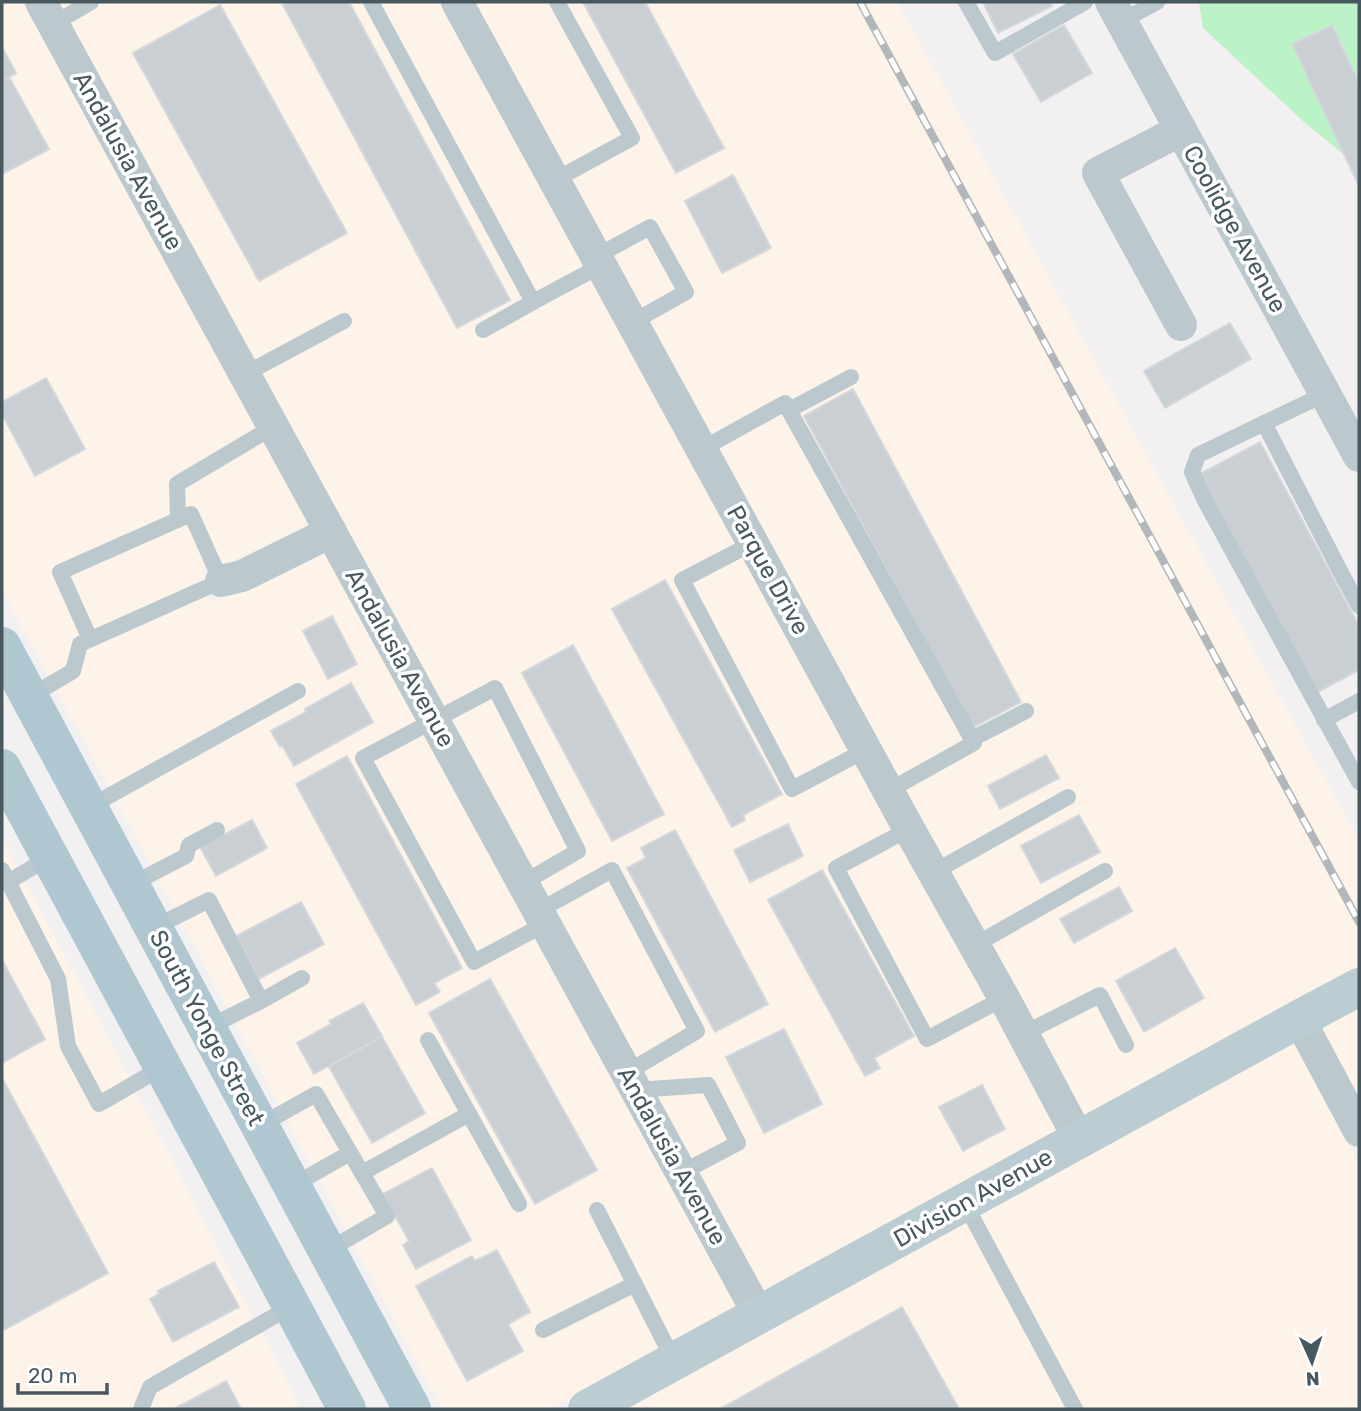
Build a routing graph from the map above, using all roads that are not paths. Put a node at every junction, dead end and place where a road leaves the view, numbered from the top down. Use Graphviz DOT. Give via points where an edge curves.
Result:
graph roads {
  1 [pos="91,2"];
  2 [pos="371,2"];
  3 [pos="457,2"];
  4 [pos="557,2"];
  5 [pos="966,2"];
  6 [pos="1086,2"];
  7 [pos="1157,2"];
  8 [pos="1117,11"];
  9 [pos="47,13"];
  10 [pos="1181,130"];
  11 [pos="555,180"];
  12 [pos="599,261"];
  13 [pos="533,302"];
  14 [pos="344,321"];
  15 [pos="633,322"];
  16 [pos="1181,325"];
  17 [pos="483,330"];
  18 [pos="244,374"];
  19 [pos="851,377"];
  20 [pos="1325,394"];
  21 [pos="789,410"];
  22 [pos="1264,423"];
  23 [pos="273,427"];
  24 [pos="702,449"];
  25 [pos="1359,456"];
  26 [pos="178,520"];
  27 [pos="331,533"];
  28 [pos="753,543"];
  29 [pos="221,581"];
  30 [pos="1359,606"];
  31 [pos="90,639"];
  32 [pos="2,646"];
  33 [pos="298,691"];
  34 [pos="23,700"];
  35 [pos="1359,701"];
  36 [pos="1026,710"];
  37 [pos="433,719"];
  38 [pos="1324,720"];
  39 [pos="972,739"];
  40 [pos="866,750"];
  41 [pos="2,768"];
  42 [pos="1359,782"];
  43 [pos="888,791"];
  44 [pos="1068,797"];
  45 [pos="89,807"];
  46 [pos="909,829"];
  47 [pos="217,830"];
  48 [pos="50,857"];
  49 [pos="1105,871"];
  50 [pos="934,872"];
  51 [pos="5,876"];
  52 [pos="523,883"];
  53 [pos="130,886"];
  54 [pos="542,918"];
  55 [pos="153,928"];
  56 [pos="975,945"];
  57 [pos="302,978"];
  58 [pos="1359,987"];
  59 [pos="1004,998"];
  60 [pos="261,1001"];
  61 [pos="1298,1019"];
  62 [pos="207,1028"];
  63 [pos="1023,1034"];
  64 [pos="428,1040"];
  65 [pos="1126,1045"];
  66 [pos="163,1067"];
  67 [pos="631,1081"];
  68 [pos="469,1114"];
  69 [pos="259,1126"];
  70 [pos="1359,1131"];
  71 [pos="1079,1139"];
  72 [pos="351,1153"];
  73 [pos="362,1173"];
  74 [pos="681,1173"];
  75 [pos="292,1186"];
  76 [pos="964,1202"];
  77 [pos="519,1204"];
  78 [pos="597,1210"];
  79 [pos="327,1251"];
  80 [pos="635,1284"];
  81 [pos="292,1307"];
  82 [pos="759,1315"];
  83 [pos="543,1330"];
  84 [pos="674,1361"];
  85 [pos="141,1409"];
  86 [pos="347,1409"];
  87 [pos="412,1409"];
  88 [pos="587,1409"];
  89 [pos="1075,1409"];
  1 -- 9 [label="lane"];
  2 -- 13 [label="lane"];
  3 -- 11 [label="street, Parque Drive"];
  4 -- 11 [label="lane" via="632,138"];
  5 -- 6 [label="lane" via="995,53"];
  7 -- 8 [label="lane"];
  8 -- 10 [label="street, Coolidge Avenue"];
  9 -- 18 [label="street, Andalusia Avenue"];
  10 -- 16 [label="street" via="1098,173"];
  10 -- 20 [label="street, Coolidge Avenue"];
  11 -- 12 [label="street, Parque Drive"];
  12 -- 13 [label="lane"];
  12 -- 15 [label="street, Parque Drive"];
  12 -- 15 [label="lane" via="650,227 686,292"];
  13 -- 17 [label="lane"];
  14 -- 18 [label="lane"];
  15 -- 24 [label="street, Parque Drive"];
  18 -- 23 [label="street, Andalusia Avenue"];
  19 -- 21 [label="lane"];
  20 -- 22 [label="lane"];
  20 -- 25 [label="street, Coolidge Avenue"];
  21 -- 24 [label="lane" via="785,403"];
  21 -- 39 [label="lane"];
  22 -- 30 [label="lane"];
  22 -- 38 [label="lane" via="1198,455 1192,472"];
  23 -- 26 [label="lane" via="177,484"];
  23 -- 27 [label="street, Andalusia Avenue"];
  24 -- 28 [label="street, Parque Drive"];
  26 -- 29 [label="lane" via="191,514"];
  26 -- 31 [label="lane" via="60,572"];
  27 -- 29 [label="street" via="242,576"];
  27 -- 37 [label="street, Andalusia Avenue"];
  28 -- 40 [label="street, Parque Drive"];
  28 -- 40 [label="lane" via="681,580 792,789"];
  29 -- 31 [label="lane"];
  31 -- 34 [label="lane" via="80,644 73,671"];
  32 -- 34 [label="main road, South Yonge Street"];
  33 -- 45 [label="lane"];
  34 -- 45 [label="main road, South Yonge Street"];
  35 -- 38 [label="lane"];
  36 -- 39 [label="lane"];
  37 -- 52 [label="street, Andalusia Avenue"];
  37 -- 52 [label="lane" via="495,688 578,851"];
  37 -- 54 [label="lane" via="363,758 474,962"];
  38 -- 42 [label="lane"];
  39 -- 43 [label="lane" via="974,743"];
  40 -- 43 [label="street, Parque Drive"];
  41 -- 48 [label="main road"];
  43 -- 46 [label="street, Parque Drive"];
  44 -- 50 [label="lane"];
  45 -- 53 [label="main road, South Yonge Street"];
  46 -- 50 [label="street, Parque Drive"];
  46 -- 59 [label="lane" via="835,868 927,1038"];
  47 -- 53 [label="lane" via="189,845 186,856"];
  48 -- 51 [label="lane"];
  48 -- 66 [label="main road"];
  49 -- 56 [label="lane"];
  50 -- 56 [label="street, Parque Drive"];
  51 -- 66 [label="lane" via="58,979 68,1046 99,1104"];
  52 -- 54 [label="street, Andalusia Avenue"];
  53 -- 55 [label="main road, South Yonge Street"];
  54 -- 67 [label="street, Andalusia Avenue"];
  54 -- 67 [label="lane" via="612,870 697,1031"];
  55 -- 60 [label="lane" via="209,900"];
  55 -- 62 [label="main road, South Yonge Street"];
  56 -- 59 [label="street, Parque Drive"];
  57 -- 60 [label="lane"];
  58 -- 61 [label="street, Division Avenue"];
  59 -- 63 [label="street, Parque Drive"];
  60 -- 62 [label="lane"];
  61 -- 70 [label="street"];
  61 -- 71 [label="street, Division Avenue"];
  62 -- 69 [label="main road, South Yonge Street"];
  63 -- 65 [label="lane" via="1100,995"];
  63 -- 71 [label="street, Parque Drive"];
  64 -- 68 [label="lane"];
  66 -- 81 [label="main road"];
  67 -- 74 [label="street, Andalusia Avenue"];
  67 -- 74 [label="lane" via="708,1085 738,1143"];
  68 -- 73 [label="lane"];
  68 -- 77 [label="lane"];
  69 -- 72 [label="lane" via="316,1094"];
  69 -- 75 [label="main road, South Yonge Street"];
  71 -- 76 [label="street, Division Avenue"];
  72 -- 73 [label="lane"];
  72 -- 75 [label="lane"];
  73 -- 79 [label="lane" via="387,1216"];
  74 -- 82 [label="street, Andalusia Avenue"];
  75 -- 79 [label="main road, South Yonge Street"];
  76 -- 82 [label="street, Division Avenue"];
  76 -- 89 [label="lane"];
  78 -- 80 [label="lane"];
  79 -- 87 [label="main road, South Yonge Street"];
  80 -- 83 [label="lane"];
  80 -- 84 [label="lane"];
  81 -- 85 [label="lane" via="150,1387"];
  81 -- 86 [label="main road"];
  82 -- 84 [label="street, Division Avenue"];
  84 -- 88 [label="street, Division Avenue"];
}
